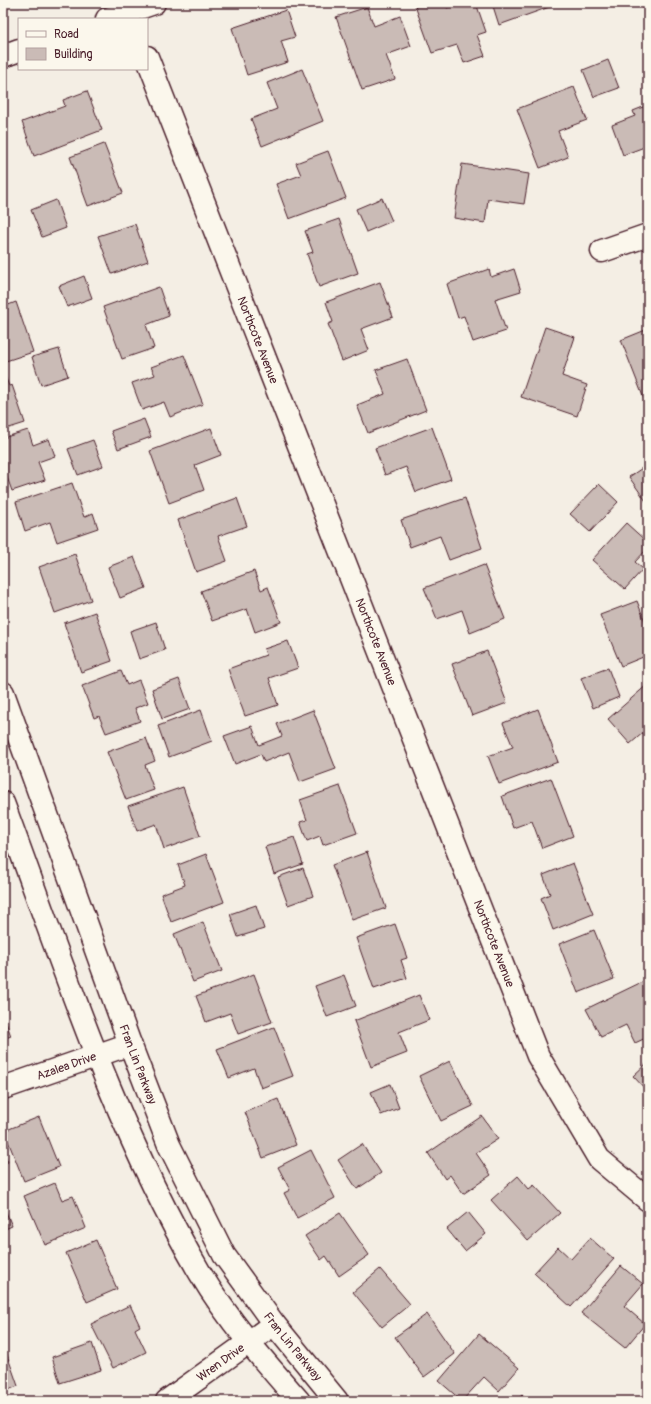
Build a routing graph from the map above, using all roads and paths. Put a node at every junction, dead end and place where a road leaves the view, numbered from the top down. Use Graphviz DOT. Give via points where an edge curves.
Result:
graph roads {
  1 [pos="154,3"];
  2 [pos="116,14"];
  3 [pos="18,50"];
  4 [pos="3,56"];
  5 [pos="148,60"];
  6 [pos="648,235"];
  7 [pos="602,252"];
  8 [pos="3,693"];
  9 [pos="3,803"];
  10 [pos="130,1044"];
  11 [pos="97,1056"];
  12 [pos="3,1088"];
  13 [pos="648,1200"];
  14 [pos="274,1324"];
  15 [pos="248,1342"];
  16 [pos="167,1401"];
  17 [pos="299,1401"];
  18 [pos="337,1401"];
  1 -- 2 [label="street"];
  3 -- 4 [label="street"];
  5 -- 13 [label="street, Northcote Avenue" via="538,1056 599,1159"];
  6 -- 7 [label="street"];
  8 -- 10 [label="street, Fran Lin Parkway"];
  9 -- 11 [label="street"];
  10 -- 11 [label="street, Azalea Drive"];
  10 -- 14 [label="street, Fran Lin Parkway" via="169,1145 224,1255"];
  11 -- 12 [label="street, Azalea Drive"];
  11 -- 15 [label="street" via="139,1158 201,1273"];
  14 -- 15 [label="street, Wren Drive"];
  14 -- 18 [label="street, Fran Lin Parkway"];
  15 -- 16 [label="street, Wren Drive"];
  15 -- 17 [label="street"];
}
